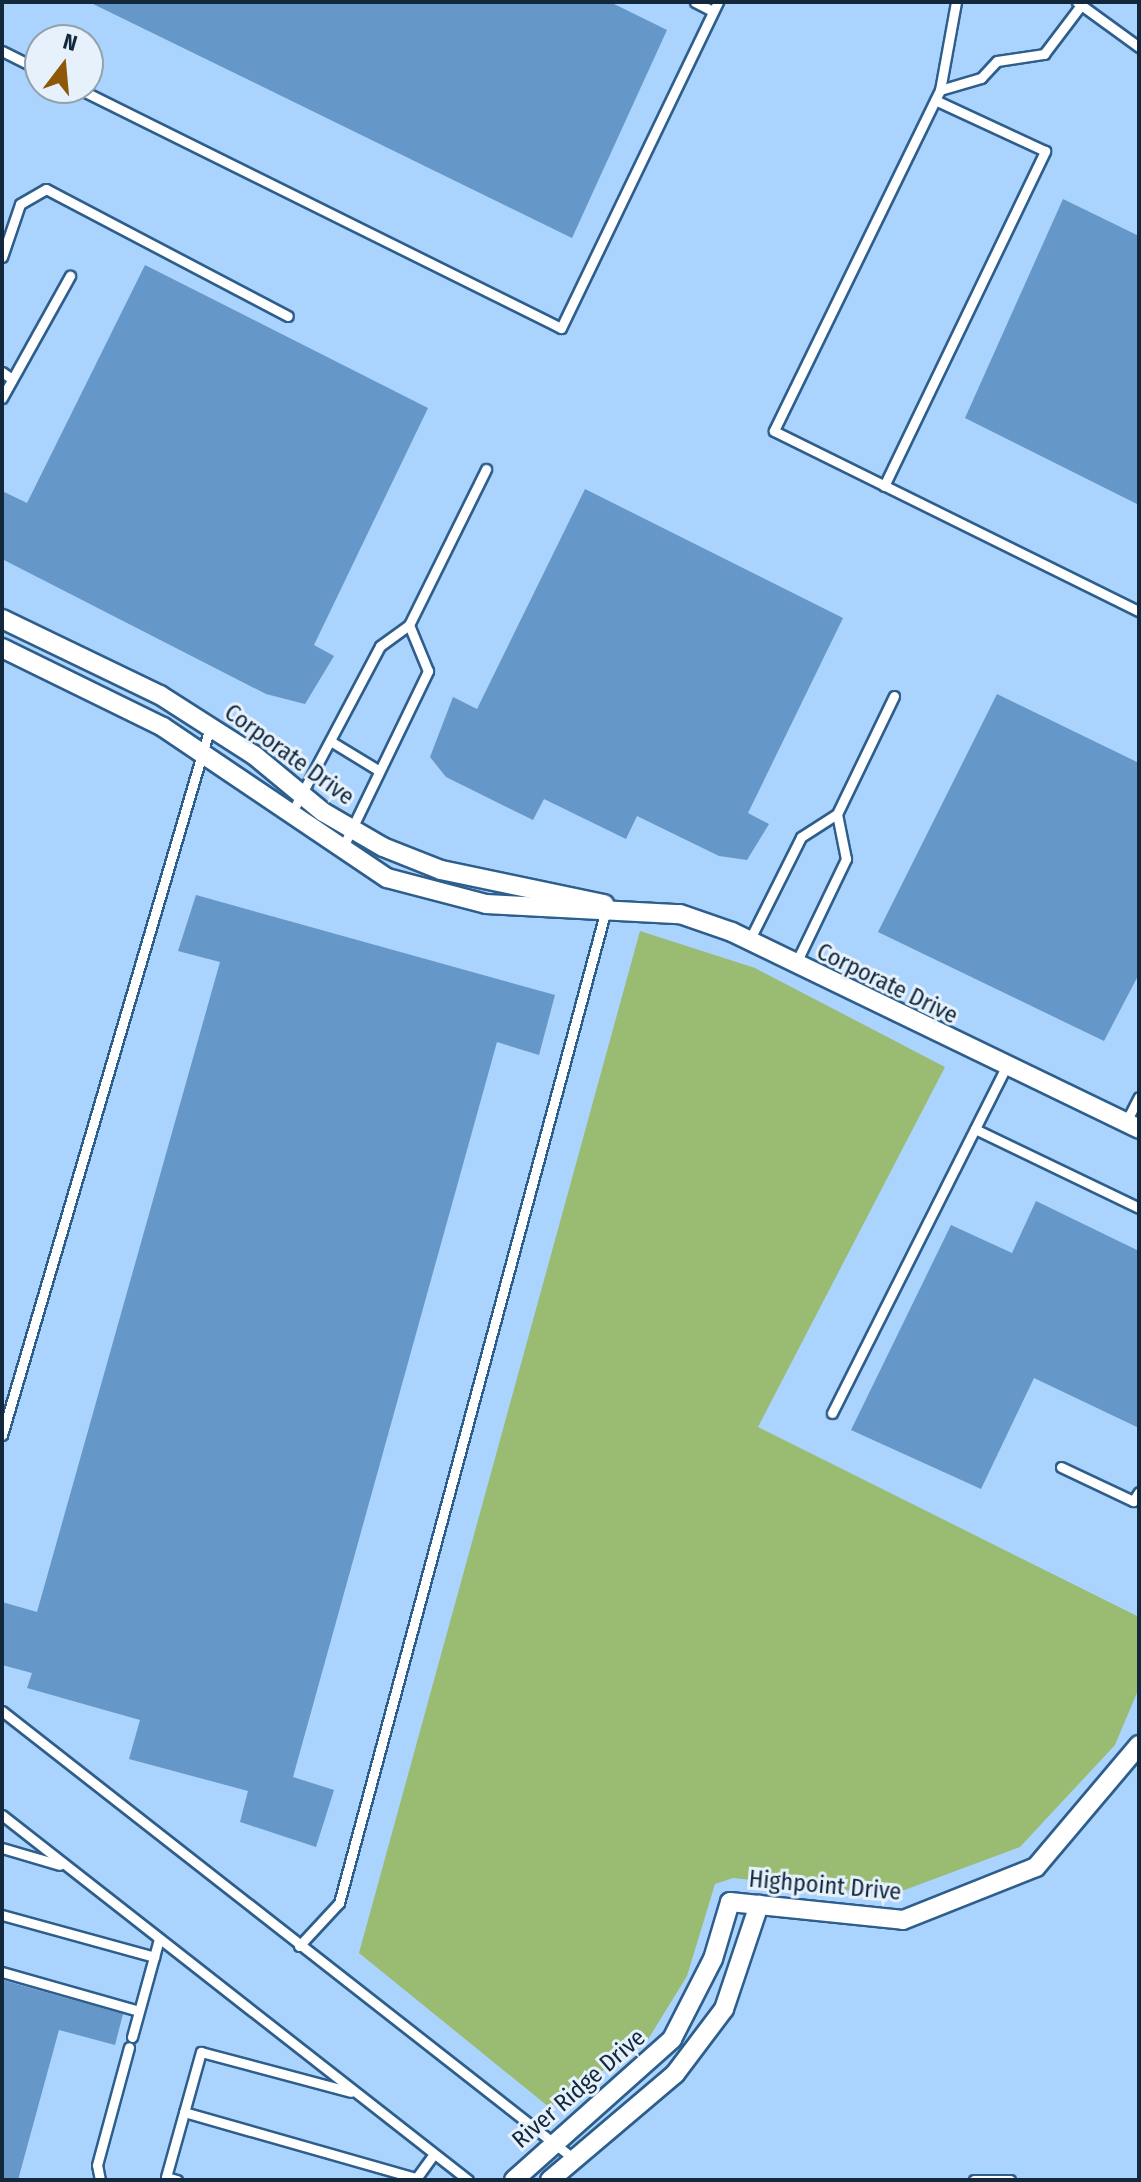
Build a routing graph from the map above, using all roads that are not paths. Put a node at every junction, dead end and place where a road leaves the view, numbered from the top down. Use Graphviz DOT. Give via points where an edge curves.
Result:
graph roads {
  1 [pos="695,2"];
  2 [pos="956,2"];
  3 [pos="1080,3"];
  4 [pos="715,6"];
  5 [pos="1139,47"];
  6 [pos="2,51"];
  7 [pos="24,62"];
  8 [pos="940,90"];
  9 [pos="935,100"];
  10 [pos="104,101"];
  11 [pos="2,257"];
  12 [pos="70,276"];
  13 [pos="288,316"];
  14 [pos="2,372"];
  15 [pos="12,379"];
  16 [pos="2,398"];
  17 [pos="486,469"];
  18 [pos="884,486"];
  19 [pos="1139,611"];
  20 [pos="2,619"];
  21 [pos="409,625"];
  22 [pos="2,648"];
  23 [pos="894,696"];
  24 [pos="210,727"];
  25 [pos="332,742"];
  26 [pos="203,753"];
  27 [pos="378,770"];
  28 [pos="302,795"];
  29 [pos="837,814"];
  30 [pos="290,816"];
  31 [pos="351,828"];
  32 [pos="342,850"];
  33 [pos="607,905"];
  34 [pos="749,941"];
  35 [pos="795,965"];
  36 [pos="1005,1069"];
  37 [pos="1139,1097"];
  38 [pos="1132,1126"];
  39 [pos="975,1129"];
  40 [pos="1139,1208"];
  41 [pos="832,1413"];
  42 [pos="2,1435"];
  43 [pos="1061,1467"];
  44 [pos="1139,1492"];
  45 [pos="2,1711"];
  46 [pos="1139,1745"];
  47 [pos="2,1815"];
  48 [pos="2,1848"];
  49 [pos="63,1866"];
  50 [pos="730,1902"];
  51 [pos="759,1905"];
  52 [pos="2,1915"];
  53 [pos="159,1939"];
  54 [pos="299,1946"];
  55 [pos="154,1957"];
  56 [pos="2,1972"];
  57 [pos="139,2011"];
  58 [pos="132,2037"];
  59 [pos="129,2047"];
  60 [pos="358,2094"];
  61 [pos="184,2112"];
  62 [pos="555,2139"];
  63 [pos="434,2154"];
  64 [pos="573,2158"];
  65 [pos="416,2179"];
  66 [pos="100,2180"];
  67 [pos="177,2180"];
  68 [pos="468,2180"];
  69 [pos="514,2180"];
  70 [pos="550,2180"];
  71 [pos="974,2180"];
  72 [pos="1010,2180"];
  1 -- 4 [label="lane"];
  2 -- 8 [label="lane"];
  3 -- 5 [label="lane"];
  3 -- 8 [label="lane" via="1044,54 997,61 981,78"];
  4 -- 10 [label="lane" via="561,328"];
  6 -- 7 [label="lane"];
  8 -- 9 [label="lane"];
  9 -- 18 [label="lane" via="774,431"];
  9 -- 18 [label="lane" via="1045,151"];
  11 -- 13 [label="lane" via="20,204 46,189"];
  12 -- 15 [label="lane"];
  14 -- 15 [label="lane"];
  15 -- 16 [label="lane"];
  17 -- 21 [label="lane"];
  18 -- 19 [label="lane"];
  20 -- 24 [label="street, Corporate Drive" via="56,639"];
  21 -- 25 [label="lane" via="380,646"];
  21 -- 27 [label="lane" via="428,671"];
  22 -- 26 [label="street, Corporate Drive" via="102,692"];
  23 -- 29 [label="lane"];
  24 -- 26 [label="lane"];
  24 -- 28 [label="street, Corporate Drive"];
  25 -- 27 [label="lane"];
  25 -- 28 [label="lane"];
  26 -- 30 [label="street, Corporate Drive"];
  26 -- 42 [label="lane"];
  27 -- 31 [label="lane"];
  28 -- 30 [label="lane"];
  28 -- 31 [label="street, Corporate Drive"];
  29 -- 34 [label="lane" via="801,837"];
  29 -- 35 [label="lane" via="846,859"];
  30 -- 32 [label="street, Corporate Drive"];
  31 -- 32 [label="lane"];
  31 -- 33 [label="street, Corporate Drive" via="441,870"];
  32 -- 33 [label="street, Corporate Drive" via="425,891 486,904"];
  33 -- 34 [label="street, Corporate Drive" via="680,914"];
  33 -- 54 [label="lane" via="339,1903"];
  34 -- 35 [label="street, Corporate Drive"];
  35 -- 36 [label="street, Corporate Drive"];
  36 -- 38 [label="street, Corporate Drive"];
  36 -- 39 [label="lane"];
  37 -- 38 [label="lane"];
  39 -- 40 [label="lane"];
  39 -- 41 [label="lane"];
  43 -- 44 [label="lane" via="1133,1501"];
  45 -- 54 [label="lane"];
  46 -- 51 [label="street, Highpoint Drive" via="1036,1867 903,1920"];
  47 -- 49 [label="lane"];
  48 -- 49 [label="lane"];
  49 -- 53 [label="lane"];
  50 -- 51 [label="street, Highpoint Drive"];
  50 -- 62 [label="street, River Ridge Drive" via="703,1983 672,2039"];
  51 -- 64 [label="street, River Ridge Drive" via="724,2009 675,2074"];
  52 -- 55 [label="lane"];
  53 -- 55 [label="lane"];
  53 -- 60 [label="lane"];
  54 -- 62 [label="lane"];
  55 -- 57 [label="lane"];
  56 -- 57 [label="lane"];
  57 -- 58 [label="lane"];
  59 -- 66 [label="lane" via="97,2165"];
  60 -- 61 [label="lane" via="201,2052"];
  60 -- 63 [label="lane"];
  61 -- 65 [label="lane"];
  61 -- 67 [label="lane" via="166,2177"];
  62 -- 64 [label="lane"];
  62 -- 69 [label="street, River Ridge Drive"];
  63 -- 65 [label="lane"];
  63 -- 68 [label="lane"];
  64 -- 70 [label="street, River Ridge Drive"];
  71 -- 72 [label="lane"];
}
